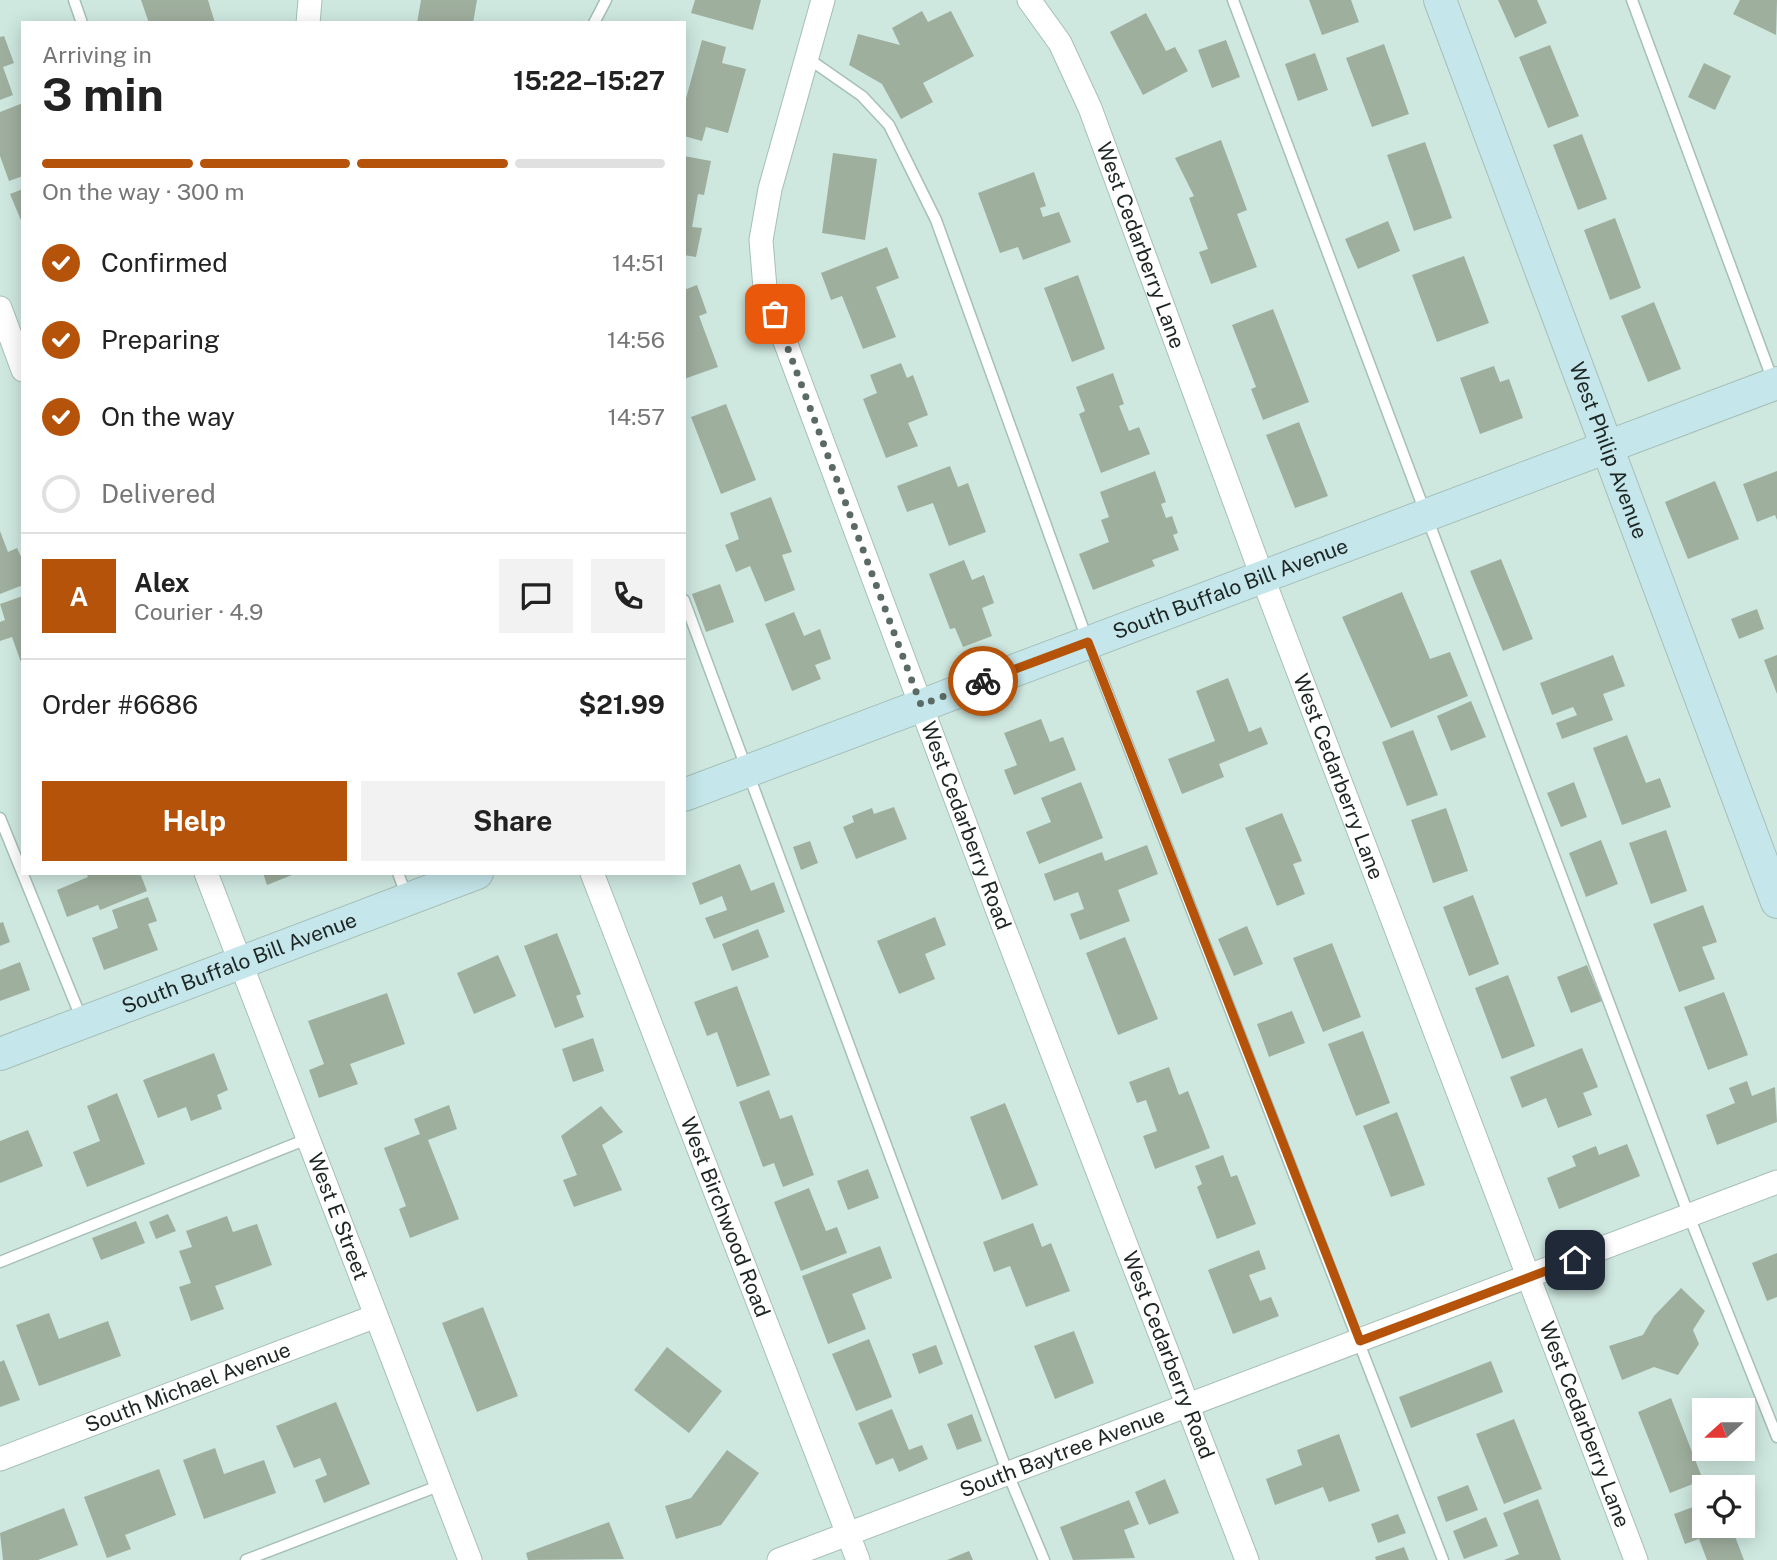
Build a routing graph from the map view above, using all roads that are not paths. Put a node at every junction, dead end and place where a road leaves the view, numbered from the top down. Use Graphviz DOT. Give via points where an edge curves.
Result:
graph roads {
  1 [pos="74,0"];
  2 [pos="310,0"];
  3 [pos="606,0"];
  4 [pos="823,0"];
  5 [pos="1029,0"];
  6 [pos="1233,0"];
  7 [pos="1440,0"];
  8 [pos="1632,0"];
  9 [pos="81,21"];
  10 [pos="308,21"];
  11 [pos="595,21"];
  12 [pos="806,57"];
  13 [pos="0,308"];
  14 [pos="21,365"];
  15 [pos="1776,383"];
  16 [pos="1606,447"];
  17 [pos="1429,514"];
  18 [pos="1262,576"];
  19 [pos="686,605"];
  20 [pos="1088,642"];
  21 [pos="921,705"];
  22 [pos="748,770"];
  23 [pos="686,794"];
  24 [pos="0,818"];
  25 [pos="21,870"];
  26 [pos="23,875"];
  27 [pos="207,875"];
  28 [pos="466,875"];
  29 [pos="593,875"];
  30 [pos="403,886"];
  31 [pos="1777,902"];
  32 [pos="239,963"];
  33 [pos="83,1023"];
  34 [pos="0,1054"];
  35 [pos="307,1139"];
  36 [pos="1777,1182"];
  37 [pos="1689,1216"];
  38 [pos="0,1262"];
  39 [pos="1529,1278"];
  40 [pos="376,1316"];
  41 [pos="1360,1341"];
  42 [pos="1188,1406"];
  43 [pos="1777,1437"];
  44 [pos="0,1459"];
  45 [pos="1008,1474"];
  46 [pos="441,1485"];
  47 [pos="848,1534"];
  48 [pos="246,1560"];
  49 [pos="470,1560"];
  50 [pos="779,1560"];
  51 [pos="858,1560"];
  52 [pos="1044,1560"];
  53 [pos="1247,1560"];
  54 [pos="1443,1560"];
  55 [pos="1636,1560"];
  1 -- 9 [label="lane"];
  2 -- 10 [label="street"];
  3 -- 11 [label="lane"];
  4 -- 12 [label="street, West Cedarberry Road"];
  5 -- 18 [label="street, West Cedarberry Lane" via="1060,43 1090,108"];
  6 -- 17 [label="lane"];
  7 -- 16 [label="main road, West Philip Avenue"];
  8 -- 15 [label="lane"];
  12 -- 20 [label="lane" via="862,96 890,125 936,220"];
  12 -- 21 [label="street, West Cedarberry Road" via="770,189 761,240 765,288"];
  13 -- 14 [label="street"];
  15 -- 16 [label="main road, South Buffalo Bill Avenue"];
  16 -- 17 [label="main road, South Buffalo Bill Avenue"];
  16 -- 31 [label="main road, West Philip Avenue"];
  17 -- 18 [label="main road, South Buffalo Bill Avenue"];
  17 -- 37 [label="lane"];
  18 -- 20 [label="main road, South Buffalo Bill Avenue"];
  18 -- 39 [label="street, West Cedarberry Lane"];
  19 -- 22 [label="lane"];
  20 -- 21 [label="main road, South Buffalo Bill Avenue"];
  20 -- 41 [label="lane"];
  21 -- 22 [label="main road, South Buffalo Bill Avenue"];
  21 -- 42 [label="street, West Cedarberry Road"];
  22 -- 23 [label="main road, South Buffalo Bill Avenue"];
  22 -- 45 [label="lane"];
  24 -- 25 [label="lane"];
  26 -- 33 [label="lane"];
  27 -- 32 [label="street, West E Street"];
  28 -- 30 [label="main road, South Buffalo Bill Avenue"];
  29 -- 47 [label="street, West Birchwood Road"];
  30 -- 32 [label="main road, South Buffalo Bill Avenue"];
  32 -- 33 [label="main road, South Buffalo Bill Avenue"];
  32 -- 35 [label="street, West E Street"];
  33 -- 34 [label="main road, South Buffalo Bill Avenue"];
  35 -- 38 [label="lane"];
  35 -- 40 [label="street, West E Street"];
  36 -- 37 [label="street, South Baytree Avenue"];
  37 -- 39 [label="street, South Baytree Avenue"];
  37 -- 43 [label="lane"];
  39 -- 41 [label="street, South Baytree Avenue"];
  39 -- 55 [label="street, West Cedarberry Lane"];
  40 -- 44 [label="street, South Michael Avenue"];
  40 -- 46 [label="street, West E Street"];
  41 -- 42 [label="street, South Baytree Avenue"];
  41 -- 54 [label="lane"];
  42 -- 45 [label="street, South Baytree Avenue"];
  42 -- 53 [label="street, West Cedarberry Road"];
  45 -- 47 [label="street, South Baytree Avenue"];
  45 -- 52 [label="lane"];
  46 -- 48 [label="lane"];
  46 -- 49 [label="street, West E Street"];
  47 -- 50 [label="street, South Baytree Avenue"];
  47 -- 51 [label="street, West Birchwood Road"];
}
